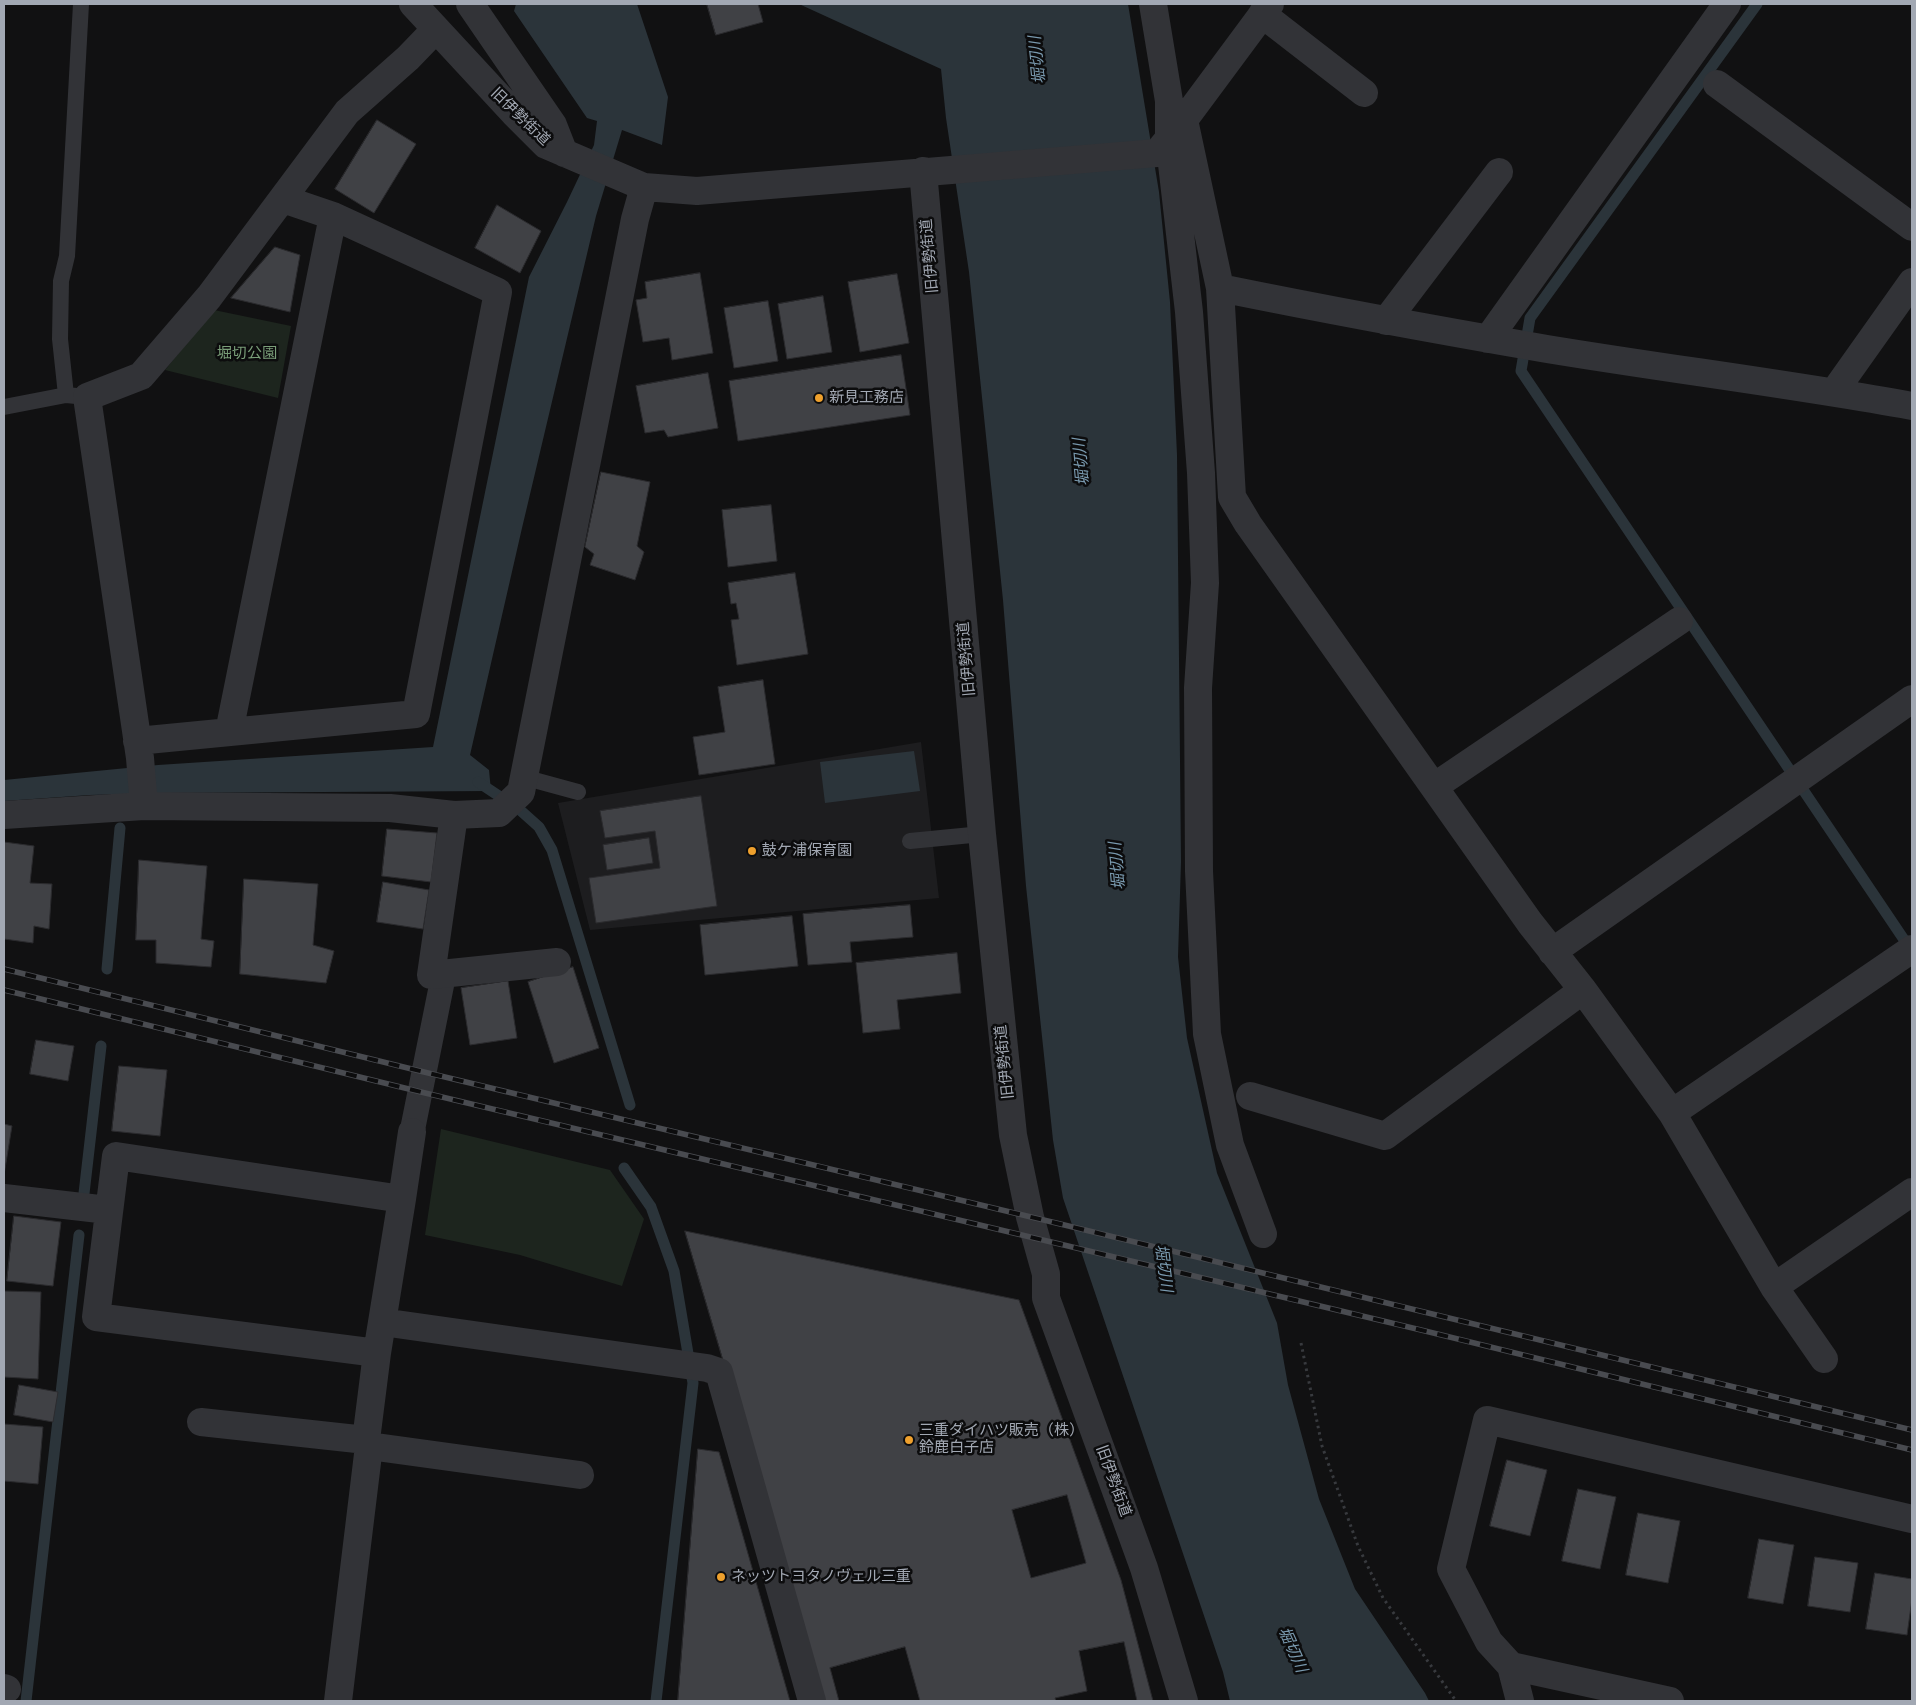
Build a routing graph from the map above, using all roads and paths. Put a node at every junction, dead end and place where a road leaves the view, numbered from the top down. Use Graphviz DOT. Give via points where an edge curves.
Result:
graph roads {
  1 [pos="81,4"];
  2 [pos="413,4"];
  3 [pos="470,4"];
  4 [pos="1153,4"];
  5 [pos="1727,4"];
  6 [pos="1266,9"];
  7 [pos="435,30"];
  8 [pos="1717,84"];
  9 [pos="1364,93"];
  10 [pos="1170,137"];
  11 [pos="572,156"];
  12 [pos="923,171"];
  13 [pos="1499,172"];
  14 [pos="637,185"];
  15 [pos="282,199"];
  16 [pos="333,216"];
  17 [pos="1912,226"];
  18 [pos="1912,282"];
  19 [pos="1220,288"];
  20 [pos="1386,321"];
  21 [pos="1495,340"];
  22 [pos="1834,392"];
  23 [pos="76,396"];
  24 [pos="1912,406"];
  25 [pos="4,407"];
  26 [pos="1679,621"];
  27 [pos="1912,699"];
  28 [pos="229,732"];
  29 [pos="139,749"];
  30 [pos="522,785"];
  31 [pos="1435,786"];
  32 [pos="578,792"];
  33 [pos="144,806"];
  34 [pos="4,815"];
  35 [pos="454,815"];
  36 [pos="982,834"];
  37 [pos="910,841"];
  38 [pos="1552,952"];
  39 [pos="1909,952"];
  40 [pos="557,962"];
  41 [pos="444,973"];
  42 [pos="1583,990"];
  43 [pos="1250,1096"];
  44 [pos="1672,1113"];
  45 [pos="412,1132"];
  46 [pos="1912,1192"];
  47 [pos="4,1198"];
  48 [pos="402,1199"];
  49 [pos="108,1210"];
  50 [pos="1263,1234"];
  51 [pos="1774,1287"];
  52 [pos="382,1322"];
  53 [pos="1301,1343"];
  54 [pos="377,1353"];
  55 [pos="1824,1359"];
  56 [pos="201,1422"];
  57 [pos="367,1443"];
  58 [pos="580,1475"];
  59 [pos="1912,1519"];
  60 [pos="1511,1666"];
  61 [pos="338,1701"];
  62 [pos="812,1701"];
  63 [pos="1184,1701"];
  64 [pos="1456,1701"];
  65 [pos="1520,1701"];
  66 [pos="1670,1701"];
  1 -- 23 [label="lane" via="67,256 61,281 60,339"];
  2 -- 7 [label="street, 旧伊勢街道"];
  3 -- 11 [label="street"];
  4 -- 10 [label="street" via="1169,101"];
  5 -- 21 [label="street"];
  6 -- 9 [label="street"];
  6 -- 10 [label="street"];
  7 -- 11 [label="street, 旧伊勢街道" via="546,145"];
  7 -- 15 [label="street" via="348,112"];
  8 -- 17 [label="street"];
  10 -- 12 [label="street"];
  10 -- 19 [label="street"];
  10 -- 50 [label="street" via="1201,472 1204,583 1198,688 1199,861 1207,1034 1230,1145"];
  11 -- 14 [label="street, 旧伊勢街道"];
  12 -- 14 [label="street, 旧伊勢街道" via="697,191"];
  12 -- 36 [label="street, 旧伊勢街道"];
  13 -- 20 [label="street"];
  14 -- 30 [label="street" via="635,219"];
  15 -- 16 [label="street"];
  15 -- 23 [label="street" via="209,297 141,376"];
  16 -- 28 [label="street"];
  16 -- 28 [label="street" via="498,292 416,714"];
  18 -- 22 [label="street"];
  19 -- 20 [label="street"];
  19 -- 31 [label="street" via="1232,497"];
  20 -- 21 [label="street"];
  21 -- 22 [label="street"];
  22 -- 24 [label="street"];
  23 -- 25 [label="lane"];
  23 -- 29 [label="street"];
  26 -- 31 [label="street"];
  27 -- 38 [label="street"];
  28 -- 29 [label="street"];
  29 -- 33 [label="street"];
  30 -- 32 [label="lane"];
  30 -- 35 [label="street" via="499,813"];
  31 -- 38 [label="street"];
  33 -- 34 [label="street"];
  33 -- 35 [label="street" via="390,808"];
  35 -- 41 [label="street" via="431,975"];
  36 -- 37 [label="lane"];
  36 -- 63 [label="street, 旧伊勢街道" via="1013,1135 1046,1274 1046,1298 1144,1568"];
  38 -- 42 [label="street"];
  39 -- 44 [label="street"];
  40 -- 41 [label="street"];
  41 -- 45 [label="street"];
  42 -- 43 [label="street" via="1385,1136"];
  42 -- 44 [label="street"];
  44 -- 51 [label="street"];
  45 -- 48 [label="street"];
  46 -- 51 [label="street"];
  47 -- 49 [label="street"];
  48 -- 49 [label="street" via="116,1156"];
  48 -- 52 [label="street"];
  49 -- 54 [label="street" via="96,1317"];
  51 -- 55 [label="street"];
  52 -- 54 [label="street"];
  52 -- 62 [label="street" via="719,1372"];
  53 -- 64 [label="path" via="1322,1446 1358,1546 1383,1598"];
  54 -- 57 [label="street"];
  56 -- 57 [label="street"];
  57 -- 58 [label="street"];
  57 -- 61 [label="street"];
  59 -- 60 [label="street" via="1487,1420 1451,1569 1489,1642"];
  60 -- 65 [label="street"];
  60 -- 66 [label="street"];
}
